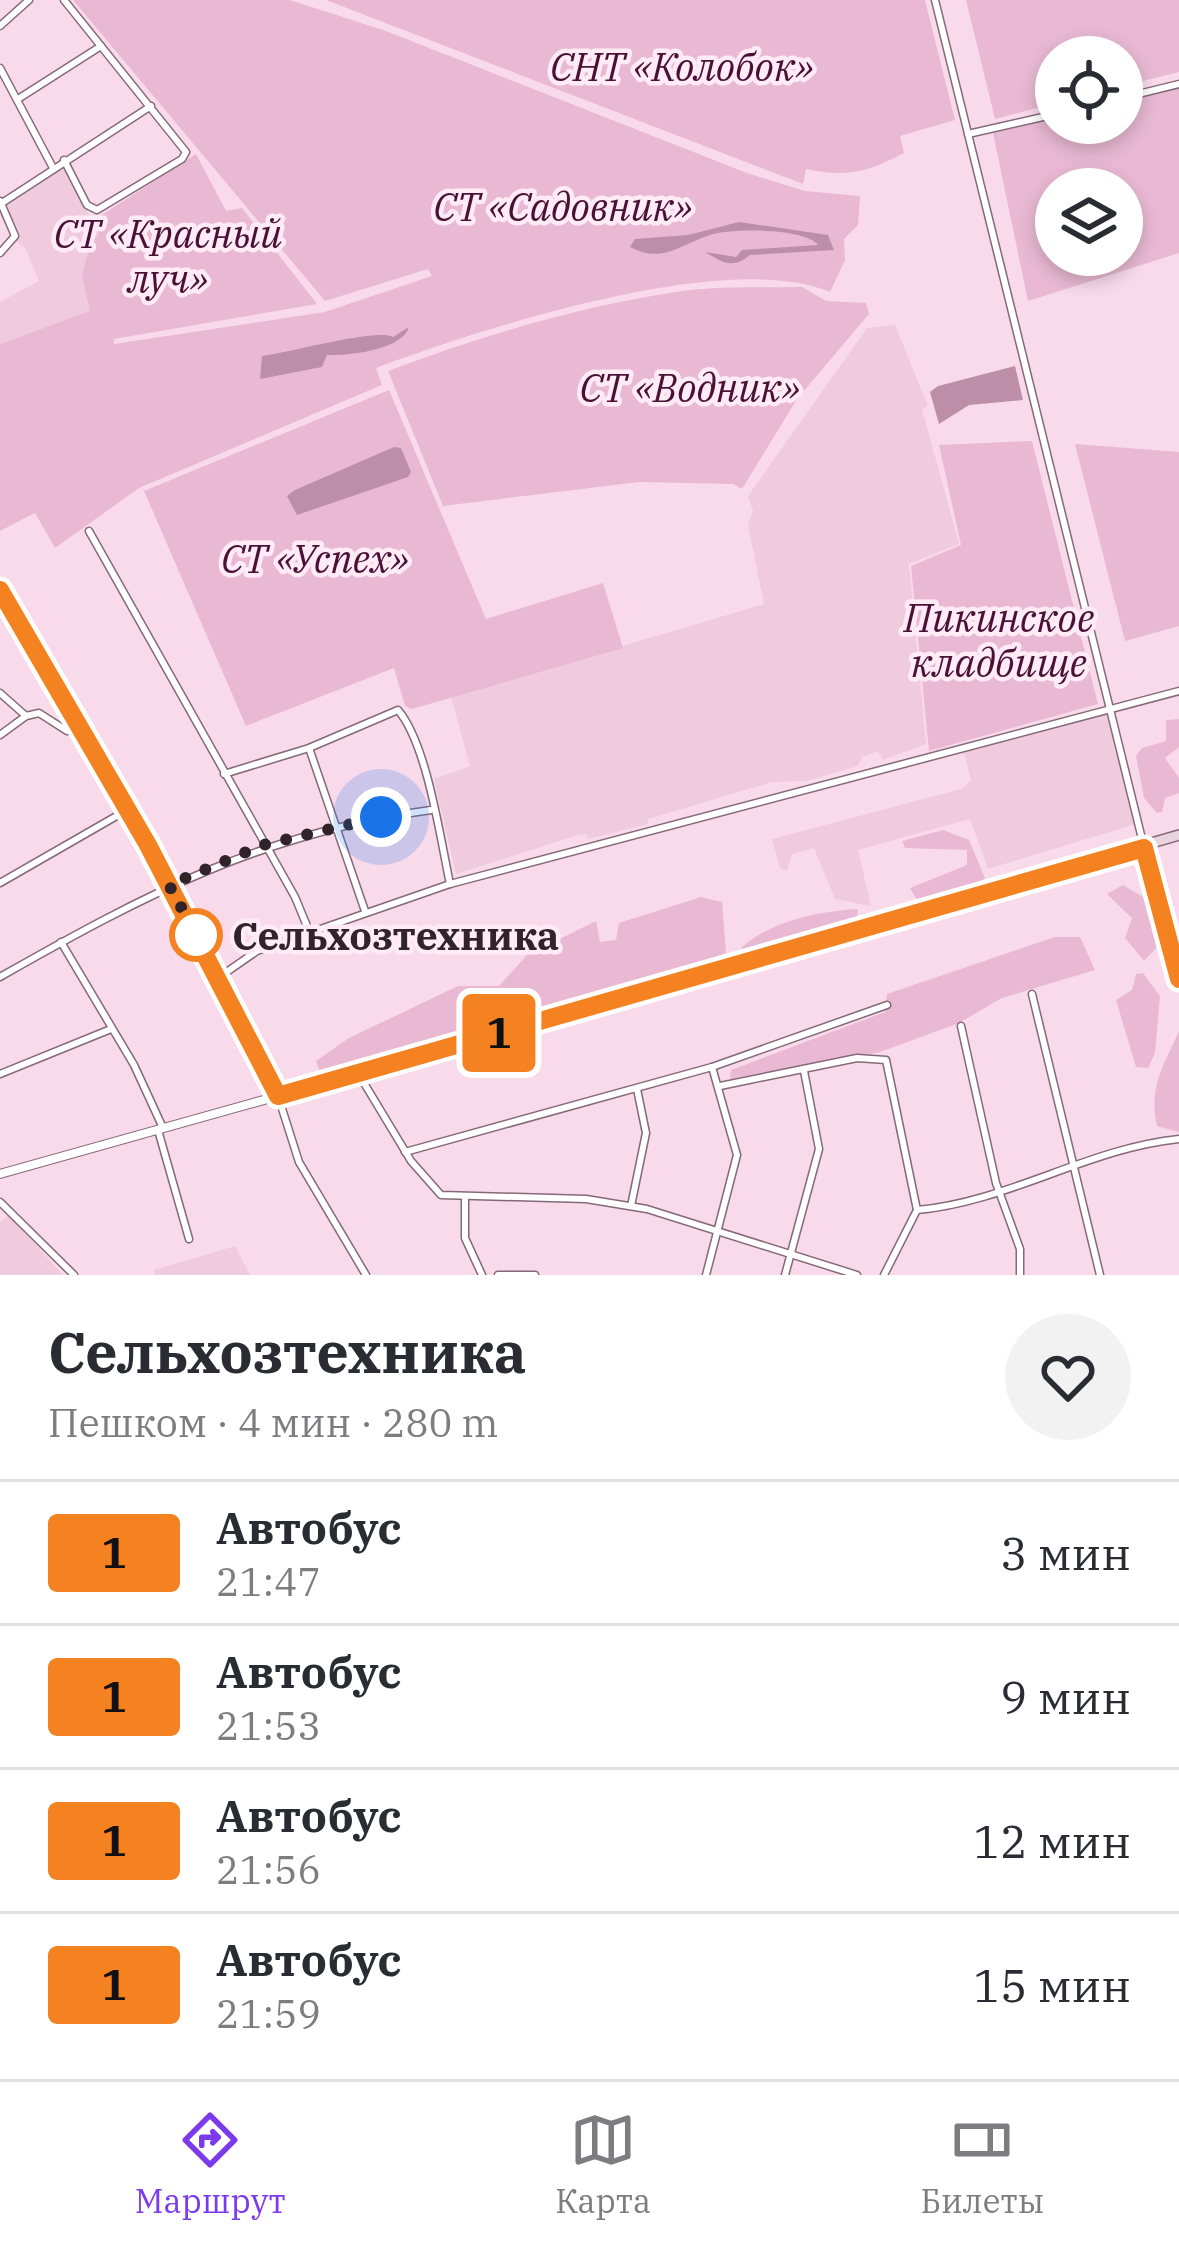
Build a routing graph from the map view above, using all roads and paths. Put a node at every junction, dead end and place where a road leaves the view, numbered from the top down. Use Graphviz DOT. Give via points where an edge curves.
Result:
graph roads {
  1 [pos="29,0"];
  2 [pos="64,0"];
  3 [pos="935,0"];
  4 [pos="0,26"];
  5 [pos="102,45"];
  6 [pos="0,68"];
  7 [pos="1179,84"];
  8 [pos="1143,93"];
  9 [pos="18,99"];
  10 [pos="151,106"];
  11 [pos="1035,119"];
  12 [pos="968,134"];
  13 [pos="64,160"];
  14 [pos="52,166"];
  15 [pos="1,202"];
  16 [pos="0,253"];
  17 [pos="88,531"];
  18 [pos="0,590"];
  19 [pos="1179,691"];
  20 [pos="0,693"];
  21 [pos="1110,709"];
  22 [pos="26,716"];
  23 [pos="81,731"];
  24 [pos="0,735"];
  25 [pos="309,748"];
  26 [pos="224,774"];
  27 [pos="127,809"];
  28 [pos="431,810"];
  29 [pos="339,824"];
  30 [pos="1179,835"];
  31 [pos="263,845"];
  32 [pos="1144,848"];
  33 [pos="0,883"];
  34 [pos="451,884"];
  35 [pos="169,885"];
  36 [pos="365,911"];
  37 [pos="309,931"];
  38 [pos="61,942"];
  39 [pos="1177,960"];
  40 [pos="0,977"];
  41 [pos="218,978"];
  42 [pos="1179,979"];
  43 [pos="1032,994"];
  44 [pos="887,1005"];
  45 [pos="961,1026"];
  46 [pos="111,1029"];
  47 [pos="712,1067"];
  48 [pos="804,1071"];
  49 [pos="358,1073"];
  50 [pos="0,1074"];
  51 [pos="720,1086"];
  52 [pos="637,1089"];
  53 [pos="278,1096"];
  54 [pos="161,1129"];
  55 [pos="1179,1139"];
  56 [pos="405,1152"];
  57 [pos="1073,1169"];
  58 [pos="0,1174"];
  59 [pos="1000,1190"];
  60 [pos="465,1199"];
  61 [pos="0,1202"];
  62 [pos="632,1206"];
  63 [pos="917,1210"];
  64 [pos="716,1231"];
  65 [pos="189,1239"];
  66 [pos="789,1254"];
  67 [pos="74,1275"];
  68 [pos="366,1275"];
  69 [pos="482,1275"];
  70 [pos="498,1275"];
  71 [pos="535,1275"];
  72 [pos="706,1275"];
  73 [pos="785,1275"];
  74 [pos="856,1275"];
  75 [pos="884,1275"];
  76 [pos="1020,1275"];
  77 [pos="1100,1275"];
  1 -- 4 [label="street"];
  2 -- 5 [label="street"];
  3 -- 12 [label="street"];
  5 -- 9 [label="street"];
  5 -- 10 [label="street"];
  6 -- 9 [label="street"];
  7 -- 8 [label="street"];
  9 -- 14 [label="street"];
  10 -- 13 [label="street"];
  10 -- 13 [label="street" via="186,152 182,159 97,210"];
  11 -- 12 [label="street"];
  12 -- 21 [label="street"];
  13 -- 14 [label="street"];
  14 -- 15 [label="street"];
  15 -- 16 [label="street" via="15,241"];
  17 -- 26 [label="street"];
  18 -- 23 [label="main road"];
  19 -- 21 [label="street"];
  20 -- 22 [label="street"];
  21 -- 32 [label="street"];
  21 -- 34 [label="street"];
  22 -- 23 [label="street" via="46,713 67,731"];
  22 -- 24 [label="street"];
  23 -- 27 [label="main road"];
  25 -- 26 [label="street"];
  25 -- 28 [label="street" via="398,710 416,742"];
  25 -- 29 [label="street"];
  26 -- 31 [label="street"];
  27 -- 33 [label="street"];
  27 -- 35 [label="main road"];
  28 -- 29 [label="street"];
  28 -- 34 [label="street"];
  29 -- 31 [label="street"];
  29 -- 36 [label="street"];
  30 -- 32 [label="main road"];
  31 -- 35 [label="street"];
  31 -- 37 [label="street"];
  32 -- 39 [label="main road"];
  32 -- 49 [label="main road"];
  34 -- 36 [label="street"];
  35 -- 38 [label="street"];
  35 -- 41 [label="main road"];
  36 -- 37 [label="street"];
  37 -- 41 [label="street" via="257,951"];
  38 -- 40 [label="street"];
  38 -- 46 [label="street"];
  39 -- 42 [label="main road"];
  41 -- 53 [label="main road"];
  43 -- 57 [label="street"];
  44 -- 47 [label="street"];
  45 -- 59 [label="street"];
  46 -- 50 [label="street"];
  46 -- 54 [label="street"];
  47 -- 51 [label="street"];
  47 -- 52 [label="street"];
  48 -- 51 [label="street"];
  48 -- 63 [label="street" via="886,1060"];
  48 -- 66 [label="street" via="819,1149"];
  49 -- 53 [label="main road"];
  49 -- 56 [label="street"];
  51 -- 64 [label="street" via="737,1155"];
  52 -- 56 [label="street"];
  52 -- 62 [label="street" via="646,1133"];
  53 -- 54 [label="street"];
  53 -- 68 [label="street" via="299,1162"];
  54 -- 58 [label="street"];
  54 -- 65 [label="street"];
  55 -- 57 [label="street" via="1134,1145"];
  56 -- 60 [label="street" via="433,1190"];
  57 -- 59 [label="street"];
  57 -- 77 [label="street"];
  59 -- 63 [label="street"];
  59 -- 76 [label="street"];
  60 -- 62 [label="street"];
  60 -- 69 [label="street" via="465,1238"];
  61 -- 67 [label="street"];
  62 -- 64 [label="street"];
  63 -- 75 [label="street"];
  64 -- 66 [label="street"];
  64 -- 72 [label="street"];
  66 -- 73 [label="street"];
  66 -- 74 [label="street"];
  70 -- 71 [label="street"];
}
